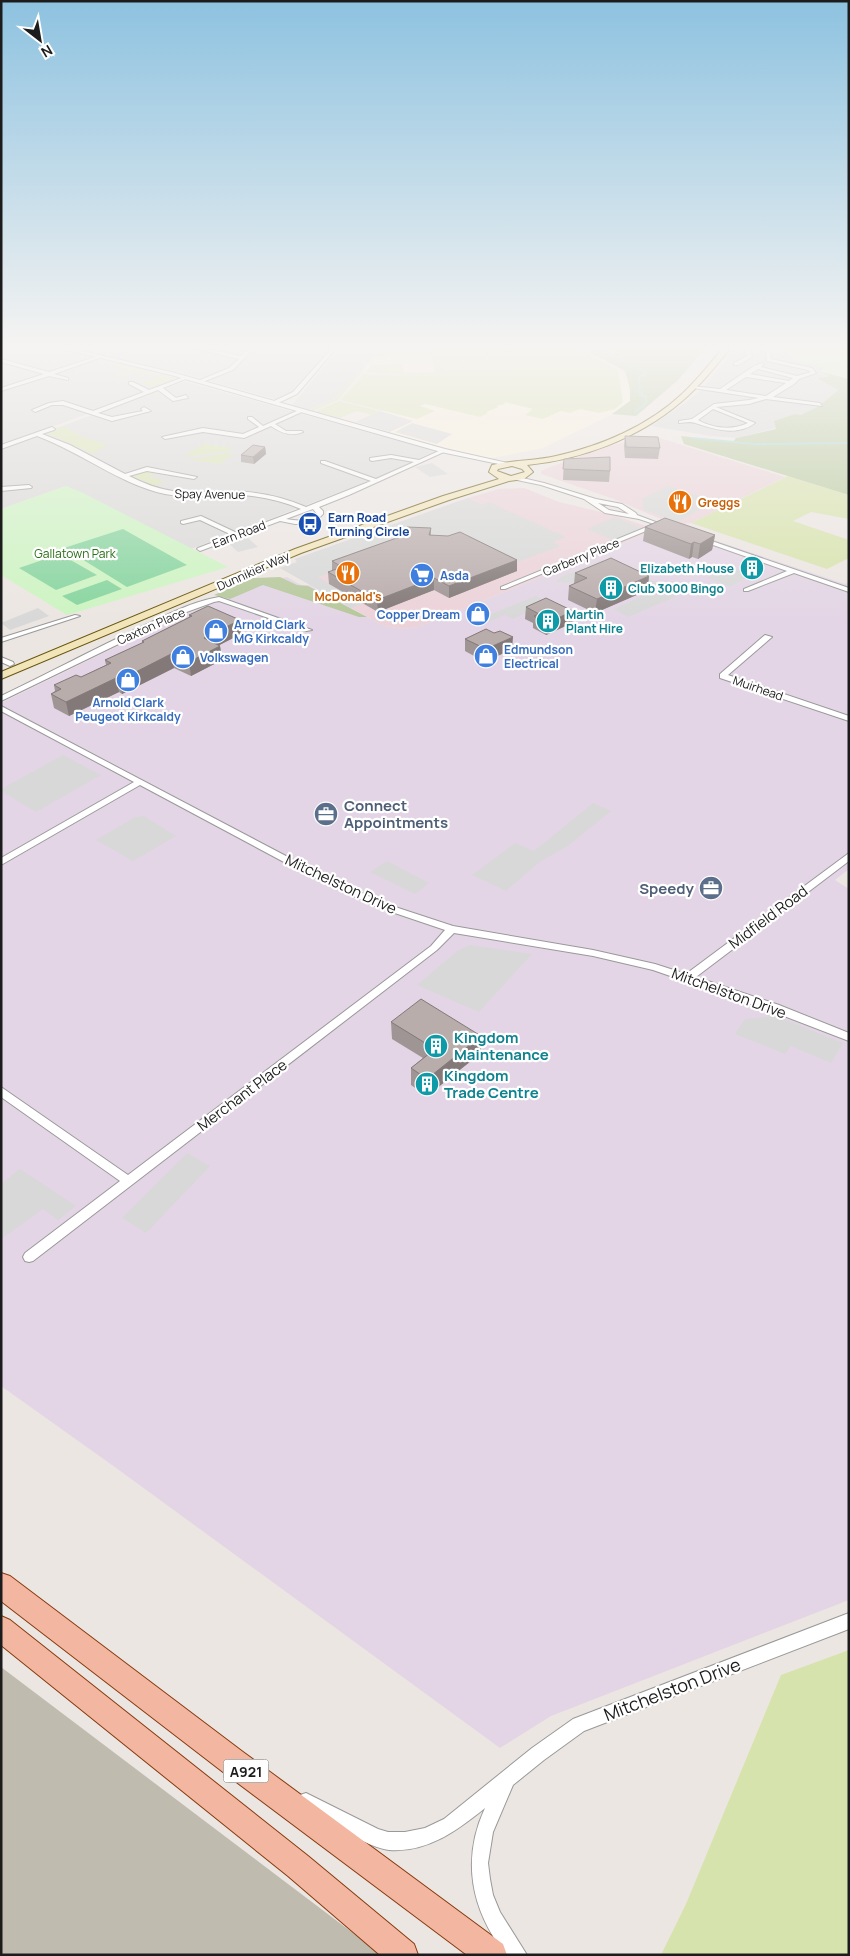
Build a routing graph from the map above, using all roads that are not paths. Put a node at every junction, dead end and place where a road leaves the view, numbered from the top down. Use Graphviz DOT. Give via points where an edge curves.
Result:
graph roads {
  1 [pos="27,437"];
  2 [pos="44,437"];
  3 [pos="394,437"];
  4 [pos="617,437"];
  5 [pos="1,438"];
  6 [pos="13,442"];
  7 [pos="1,447"];
  8 [pos="443,451"];
  9 [pos="372,458"];
  10 [pos="478,459"];
  11 [pos="554,460"];
  12 [pos="323,462"];
  13 [pos="420,462"];
  14 [pos="512,464"];
  15 [pos="492,471"];
  16 [pos="529,472"];
  17 [pos="125,476"];
  18 [pos="194,477"];
  19 [pos="512,478"];
  20 [pos="376,481"];
  21 [pos="542,484"];
  22 [pos="29,487"];
  23 [pos="1,488"];
  24 [pos="586,498"];
  25 [pos="610,504"];
  26 [pos="314,506"];
  27 [pos="602,508"];
  28 [pos="624,508"];
  29 [pos="305,509"];
  30 [pos="617,513"];
  31 [pos="640,518"];
  32 [pos="279,519"];
  33 [pos="183,522"];
  34 [pos="659,525"];
  35 [pos="678,531"];
  36 [pos="237,534"];
  37 [pos="696,538"];
  38 [pos="200,549"];
  39 [pos="793,571"];
  40 [pos="503,588"];
  41 [pos="848,588"];
  42 [pos="746,590"];
  43 [pos="77,616"];
  44 [pos="308,630"];
  45 [pos="768,638"];
  46 [pos="1,640"];
  47 [pos="58,652"];
  48 [pos="4,663"];
  49 [pos="1,676"];
  50 [pos="1,699"];
  51 [pos="1,708"];
  52 [pos="849,719"];
  53 [pos="140,782"];
  54 [pos="849,856"];
  55 [pos="1,862"];
  56 [pos="452,929"];
  57 [pos="688,978"];
  58 [pos="849,1037"];
  59 [pos="1,1091"];
  60 [pos="128,1181"];
  61 [pos="29,1257"];
  62 [pos="1,1585"];
  63 [pos="849,1621"];
  64 [pos="1,1629"];
  65 [pos="233,1762"];
  66 [pos="508,1780"];
  67 [pos="404,1955"];
  68 [pos="492,1955"];
  69 [pos="518,1955"];
  1 -- 6 [label="street"];
  2 -- 17 [label="street, Spay Avenue" via="77,450"];
  3 -- 8 [label="street"];
  4 -- 11 [label="main road"];
  5 -- 6 [label="street"];
  6 -- 7 [label="street"];
  8 -- 10 [label="street"];
  8 -- 13 [label="street, Earn Road"];
  9 -- 13 [label="street" via="396,455"];
  10 -- 14 [label="street"];
  10 -- 15 [label="street"];
  11 -- 14 [label="main road"];
  11 -- 16 [label="main road"];
  12 -- 20 [label="street"];
  13 -- 20 [label="street, Earn Road"];
  14 -- 15 [label="main road, Dunnikier Way" via="495,467"];
  14 -- 16 [label="main road" via="525,467"];
  15 -- 19 [label="main road" via="498,476"];
  15 -- 48 [label="main road, Dunnikier Way" via="486,478 289,547"];
  16 -- 19 [label="main road, Dunnikier Way"];
  16 -- 21 [label="street"];
  17 -- 18 [label="street" via="147,469"];
  17 -- 29 [label="street, Spay Avenue" via="158,490 178,494 260,495"];
  19 -- 21 [label="street"];
  19 -- 47 [label="main road, Dunnikier Way" via="298,551"];
  20 -- 26 [label="street, Earn Road"];
  21 -- 24 [label="street"];
  22 -- 23 [label="street"];
  24 -- 25 [label="street"];
  24 -- 27 [label="street"];
  25 -- 27 [label="street"];
  25 -- 28 [label="street"];
  26 -- 29 [label="street, Earn Road"];
  26 -- 32 [label="street, Earn Road" via="320,514 312,520 288,522"];
  27 -- 30 [label="street"];
  28 -- 30 [label="street"];
  28 -- 31 [label="street"];
  29 -- 32 [label="street, Earn Road"];
  30 -- 31 [label="street"];
  31 -- 34 [label="street"];
  32 -- 36 [label="street, Earn Road"];
  33 -- 36 [label="street" via="201,518"];
  34 -- 35 [label="street"];
  34 -- 40 [label="street, Carberry Place"];
  36 -- 38 [label="street, Earn Road"];
  37 -- 39 [label="street"];
  39 -- 41 [label="street"];
  39 -- 42 [label="street"];
  43 -- 46 [label="street"];
  44 -- 50 [label="street, Caxton Place" via="213,600 132,634"];
  45 -- 52 [label="street, Muirhead" via="723,676"];
  47 -- 48 [label="main road" via="20,665"];
  47 -- 49 [label="main road, Dunnikier Way"];
  51 -- 53 [label="street, Mitchelston Drive"];
  53 -- 55 [label="street"];
  53 -- 56 [label="street, Mitchelston Drive" via="300,867 380,905"];
  54 -- 57 [label="street, Midfield Road"];
  56 -- 57 [label="street, Mitchelston Drive" via="593,953"];
  56 -- 60 [label="street, Merchant Place" via="434,948"];
  57 -- 58 [label="street, Mitchelston Drive"];
  59 -- 60 [label="street"];
  60 -- 61 [label="street, Merchant Place"];
  62 -- 65 [label="main road, A921"];
  63 -- 66 [label="street, Mitchelston Drive" via="579,1725"];
  64 -- 67 [label="main road, A921" via="298,1866"];
  65 -- 66 [label="street, Mitchelston Drive" via="388,1841 426,1836 450,1825"];
  65 -- 68 [label="main road, A921"];
  66 -- 69 [label="street" via="495,1803 480,1847 479,1860 484,1897 497,1926"];
}
